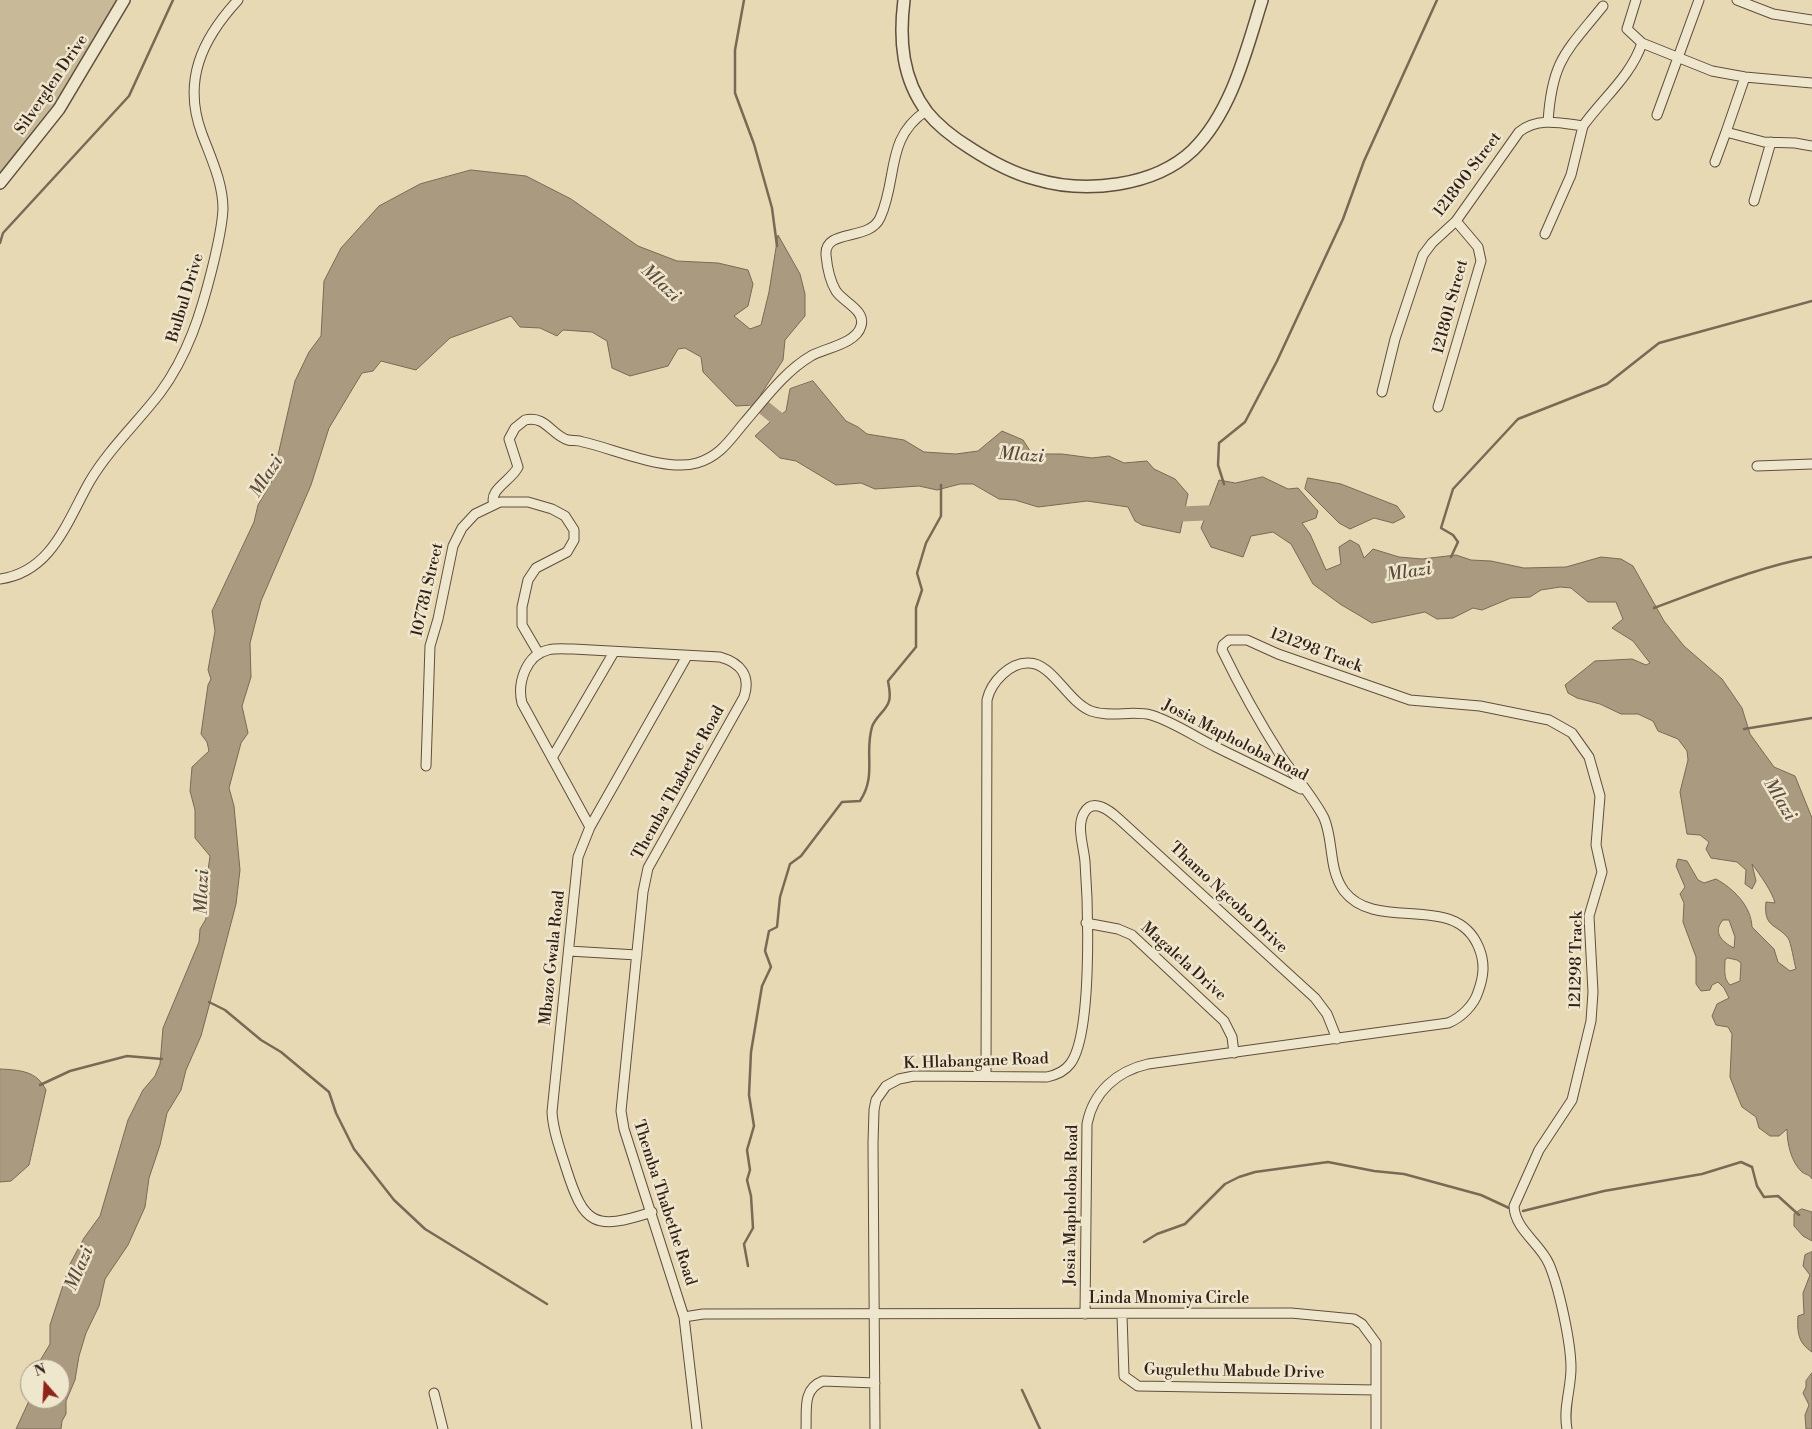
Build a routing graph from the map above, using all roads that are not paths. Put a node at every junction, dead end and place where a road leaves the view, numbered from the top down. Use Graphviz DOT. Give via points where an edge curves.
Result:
graph roads {
  1 [pos="124,0"];
  2 [pos="238,0"];
  3 [pos="904,0"];
  4 [pos="1262,0"];
  5 [pos="1636,0"];
  6 [pos="1699,0"];
  7 [pos="1737,0"];
  8 [pos="1603,6"];
  9 [pos="1812,20"];
  10 [pos="1642,43"];
  11 [pos="1678,58"];
  12 [pos="1745,77"];
  13 [pos="1812,83"];
  14 [pos="926,111"];
  15 [pos="1657,115"];
  16 [pos="1548,122"];
  17 [pos="1583,126"];
  18 [pos="1726,132"];
  19 [pos="1771,142"];
  20 [pos="1812,146"];
  21 [pos="1715,162"];
  22 [pos="0,183"];
  23 [pos="1754,201"];
  24 [pos="1456,221"];
  25 [pos="1545,234"];
  26 [pos="1382,392"];
  27 [pos="1438,407"];
  28 [pos="1812,464"];
  29 [pos="1757,466"];
  30 [pos="494,504"];
  31 [pos="0,579"];
  32 [pos="614,652"];
  33 [pos="539,654"];
  34 [pos="687,656"];
  35 [pos="552,758"];
  36 [pos="426,766"];
  37 [pos="1304,790"];
  38 [pos="1083,815"];
  39 [pos="590,827"];
  40 [pos="1086,923"];
  41 [pos="569,951"];
  42 [pos="637,955"];
  43 [pos="1337,1039"];
  44 [pos="1234,1053"];
  45 [pos="986,1076"];
  46 [pos="652,1212"];
  47 [pos="1085,1314"];
  48 [pos="874,1315"];
  49 [pos="1122,1315"];
  50 [pos="684,1317"];
  51 [pos="875,1383"];
  52 [pos="1376,1390"];
  53 [pos="434,1393"];
  54 [pos="443,1429"];
  55 [pos="696,1429"];
  56 [pos="806,1429"];
  57 [pos="875,1429"];
  58 [pos="1376,1429"];
  59 [pos="1567,1429"];
  1 -- 22 [label="street, Silverglen Drive" via="59,109"];
  2 -- 31 [label="street, Bulbul Drive" via="208,38 196,74 197,112 220,183 223,210 215,255 194,331 172,376 98,469 54,545 34,568"];
  3 -- 14 [label="street" via="903,60 910,82"];
  4 -- 14 [label="street" via="1234,84 1206,134 1176,164 1145,178 1088,185 1035,179 983,156 949,134"];
  5 -- 10 [label="street" via="1627,29"];
  6 -- 11 [label="street"];
  7 -- 9 [label="street" via="1773,14"];
  8 -- 16 [label="street" via="1570,46 1555,72"];
  10 -- 11 [label="street"];
  10 -- 17 [label="street" via="1625,76"];
  11 -- 12 [label="street" via="1712,71"];
  11 -- 15 [label="street"];
  12 -- 13 [label="street"];
  12 -- 18 [label="street"];
  14 -- 30 [label="street" via="911,122 901,137 877,224 862,233 837,238 826,249 834,286 861,316 860,328 852,338 797,366 720,452 707,460 684,465 665,463 567,440 545,423 525,420 509,439 518,467 511,478 494,492"];
  16 -- 17 [label="street, 121800 Street"];
  16 -- 24 [label="street, 121800 Street" via="1531,125 1519,132"];
  17 -- 25 [label="street" via="1571,175"];
  18 -- 19 [label="street"];
  18 -- 21 [label="street"];
  19 -- 20 [label="street"];
  19 -- 23 [label="street"];
  24 -- 26 [label="street, 121800 Street" via="1432,243 1417,268"];
  24 -- 27 [label="street, 121801 Street" via="1478,248 1480,265"];
  28 -- 29 [label="street"];
  30 -- 33 [label="street, 107781 Street" via="515,501 537,504 562,513 573,526 574,540 567,552 536,568 528,580 522,625"];
  30 -- 36 [label="street, 107781 Street" via="467,522 453,546 430,646"];
  32 -- 33 [label="street, Themba Thabethe Road" via="560,649"];
  32 -- 34 [label="street, Themba Thabethe Road"];
  32 -- 35 [label="street"];
  33 -- 35 [label="street" via="528,665 520,696"];
  34 -- 39 [label="street, Mbazo Gwala Road"];
  34 -- 42 [label="street, Themba Thabethe Road" via="720,657 736,663 746,674 747,687 730,726 648,868"];
  35 -- 39 [label="street"];
  37 -- 43 [label="street, Josia Mapholoba Road" via="1323,817 1335,873 1350,898 1378,910 1453,921 1476,941 1483,963 1484,972 1477,996 1455,1020"];
  37 -- 45 [label="street, Josia Mapholoba Road" via="1152,716 1085,708 1037,664 1020,664 999,678 987,700"];
  37 -- 59 [label="street, 121298 Track" via="1270,738 1225,657 1222,648 1229,640 1247,640 1410,700 1480,706 1549,720 1572,733 1589,757 1600,796 1596,845 1602,872 1590,916 1591,1021 1572,1100 1539,1150 1514,1206 1514,1213 1523,1229 1543,1251 1556,1283 1571,1366 1566,1405"];
  38 -- 40 [label="street, K. Hlabangane Road"];
  38 -- 43 [label="street, Thamo Ngcobo Drive" via="1090,807 1098,806 1119,818 1320,1003"];
  39 -- 41 [label="street, Mbazo Gwala Road" via="578,857"];
  40 -- 44 [label="street, Magalela Drive" via="1132,935 1224,1020 1232,1037"];
  40 -- 45 [label="street, K. Hlabangane Road" via="1086,1005 1080,1040 1070,1064 1060,1073 1048,1077"];
  41 -- 42 [label="street"];
  41 -- 46 [label="street, Mbazo Gwala Road" via="552,1112 556,1136 576,1199 592,1218 604,1222 622,1222"];
  42 -- 46 [label="street, Themba Thabethe Road" via="621,1111"];
  43 -- 44 [label="street, Josia Mapholoba Road"];
  44 -- 47 [label="street, Josia Mapholoba Road" via="1132,1068 1113,1080 1094,1104 1087,1124 1085,1153"];
  45 -- 48 [label="street, K. Hlabangane Road" via="907,1077 886,1086 876,1100"];
  46 -- 50 [label="street, Themba Thabethe Road"];
  47 -- 48 [label="street, Linda Mnomiya Circle"];
  47 -- 49 [label="street, Linda Mnomiya Circle"];
  48 -- 50 [label="street, Linda Mnomiya Circle" via="703,1314"];
  48 -- 51 [label="street, K. Hlabangane Road"];
  49 -- 52 [label="street, Linda Mnomiya Circle" via="1291,1313 1354,1319 1376,1343"];
  49 -- 52 [label="street, Gugulethu Mabude Drive" via="1124,1376 1138,1386"];
  50 -- 55 [label="street, Themba Thabethe Road"];
  51 -- 56 [label="street" via="823,1381 816,1384 807,1394"];
  51 -- 57 [label="street, K. Hlabangane Road"];
  52 -- 58 [label="street, Linda Mnomiya Circle"];
  53 -- 54 [label="street"];
}
